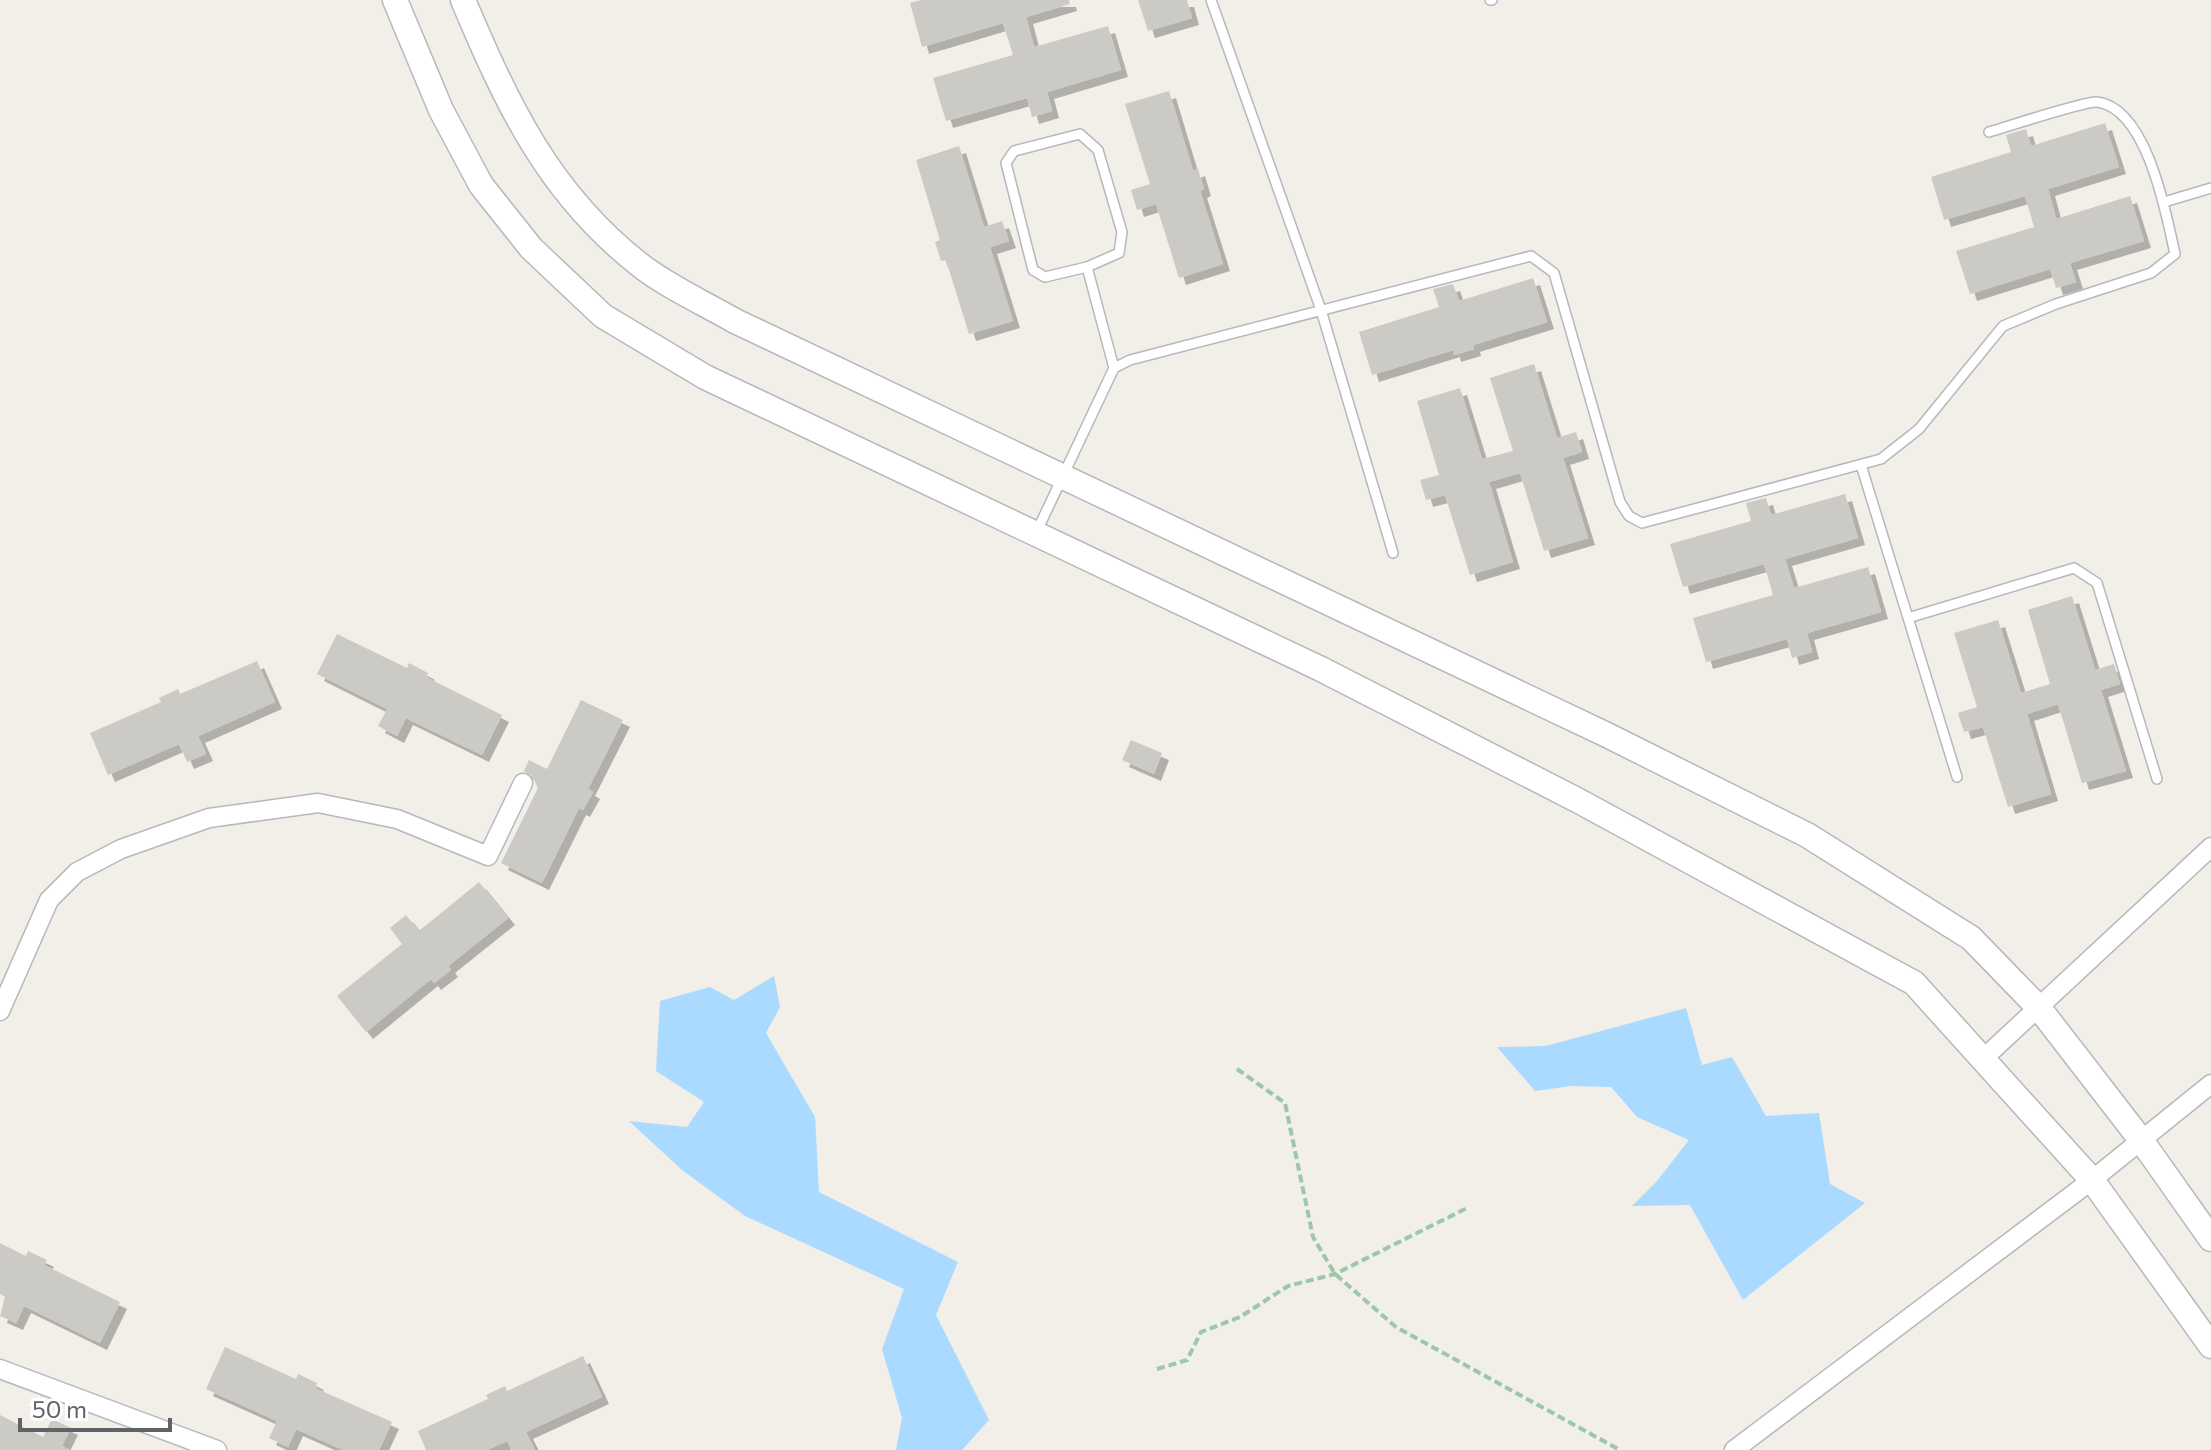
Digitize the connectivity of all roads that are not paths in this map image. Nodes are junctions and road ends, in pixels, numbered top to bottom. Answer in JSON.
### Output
{"nodes":[{"id":1,"x":395,"y":0,"type":"edge"},
{"id":2,"x":463,"y":0,"type":"edge"},
{"id":3,"x":1211,"y":0,"type":"edge"},
{"id":4,"x":1989,"y":132,"type":"dead end"},
{"id":5,"x":2211,"y":188,"type":"edge"},
{"id":6,"x":2164,"y":202,"type":"junction"},
{"id":7,"x":1087,"y":267,"type":"junction"},
{"id":8,"x":1321,"y":310,"type":"junction"},
{"id":9,"x":1114,"y":368,"type":"junction"},
{"id":10,"x":1861,"y":465,"type":"junction"},
{"id":11,"x":1062,"y":476,"type":"junction"},
{"id":12,"x":1036,"y":533,"type":"junction"},
{"id":13,"x":1393,"y":553,"type":"dead end"},
{"id":14,"x":1908,"y":618,"type":"junction"},
{"id":15,"x":1957,"y":777,"type":"dead end"},
{"id":16,"x":2157,"y":779,"type":"dead end"},
{"id":17,"x":523,"y":783,"type":"dead end"},
{"id":18,"x":2211,"y":847,"type":"edge"},
{"id":19,"x":2039,"y":1008,"type":"junction"},
{"id":20,"x":0,"y":1011,"type":"edge"},
{"id":21,"x":1984,"y":1058,"type":"junction"},
{"id":22,"x":2211,"y":1084,"type":"edge"},
{"id":23,"x":2141,"y":1140,"type":"junction"},
{"id":24,"x":2092,"y":1180,"type":"junction"},
{"id":25,"x":2211,"y":1239,"type":"edge"},
{"id":26,"x":2211,"y":1346,"type":"edge"},
{"id":27,"x":0,"y":1369,"type":"edge"},
{"id":28,"x":217,"y":1450,"type":"edge"},
{"id":29,"x":1733,"y":1450,"type":"edge"}],
"edges":[{"from":1,"to":12,"type":"street"},
{"from":2,"to":11,"type":"street"},
{"from":3,"to":8,"type":"lane"},
{"from":4,"to":6,"type":"lane"},
{"from":5,"to":6,"type":"lane"},
{"from":6,"to":10,"type":"lane"},
{"from":7,"to":7,"type":"lane"},
{"from":7,"to":9,"type":"lane"},
{"from":8,"to":9,"type":"lane"},
{"from":8,"to":10,"type":"lane"},
{"from":8,"to":13,"type":"lane"},
{"from":9,"to":11,"type":"lane"},
{"from":10,"to":14,"type":"lane"},
{"from":11,"to":12,"type":"lane"},
{"from":11,"to":19,"type":"street"},
{"from":12,"to":21,"type":"street"},
{"from":14,"to":15,"type":"lane"},
{"from":14,"to":16,"type":"lane"},
{"from":17,"to":20,"type":"street"},
{"from":18,"to":19,"type":"street"},
{"from":19,"to":21,"type":"street"},
{"from":19,"to":23,"type":"street"},
{"from":21,"to":24,"type":"street"},
{"from":22,"to":23,"type":"street"},
{"from":23,"to":24,"type":"street"},
{"from":23,"to":25,"type":"street"},
{"from":24,"to":26,"type":"street"},
{"from":24,"to":29,"type":"street"},
{"from":27,"to":28,"type":"street"}]}
